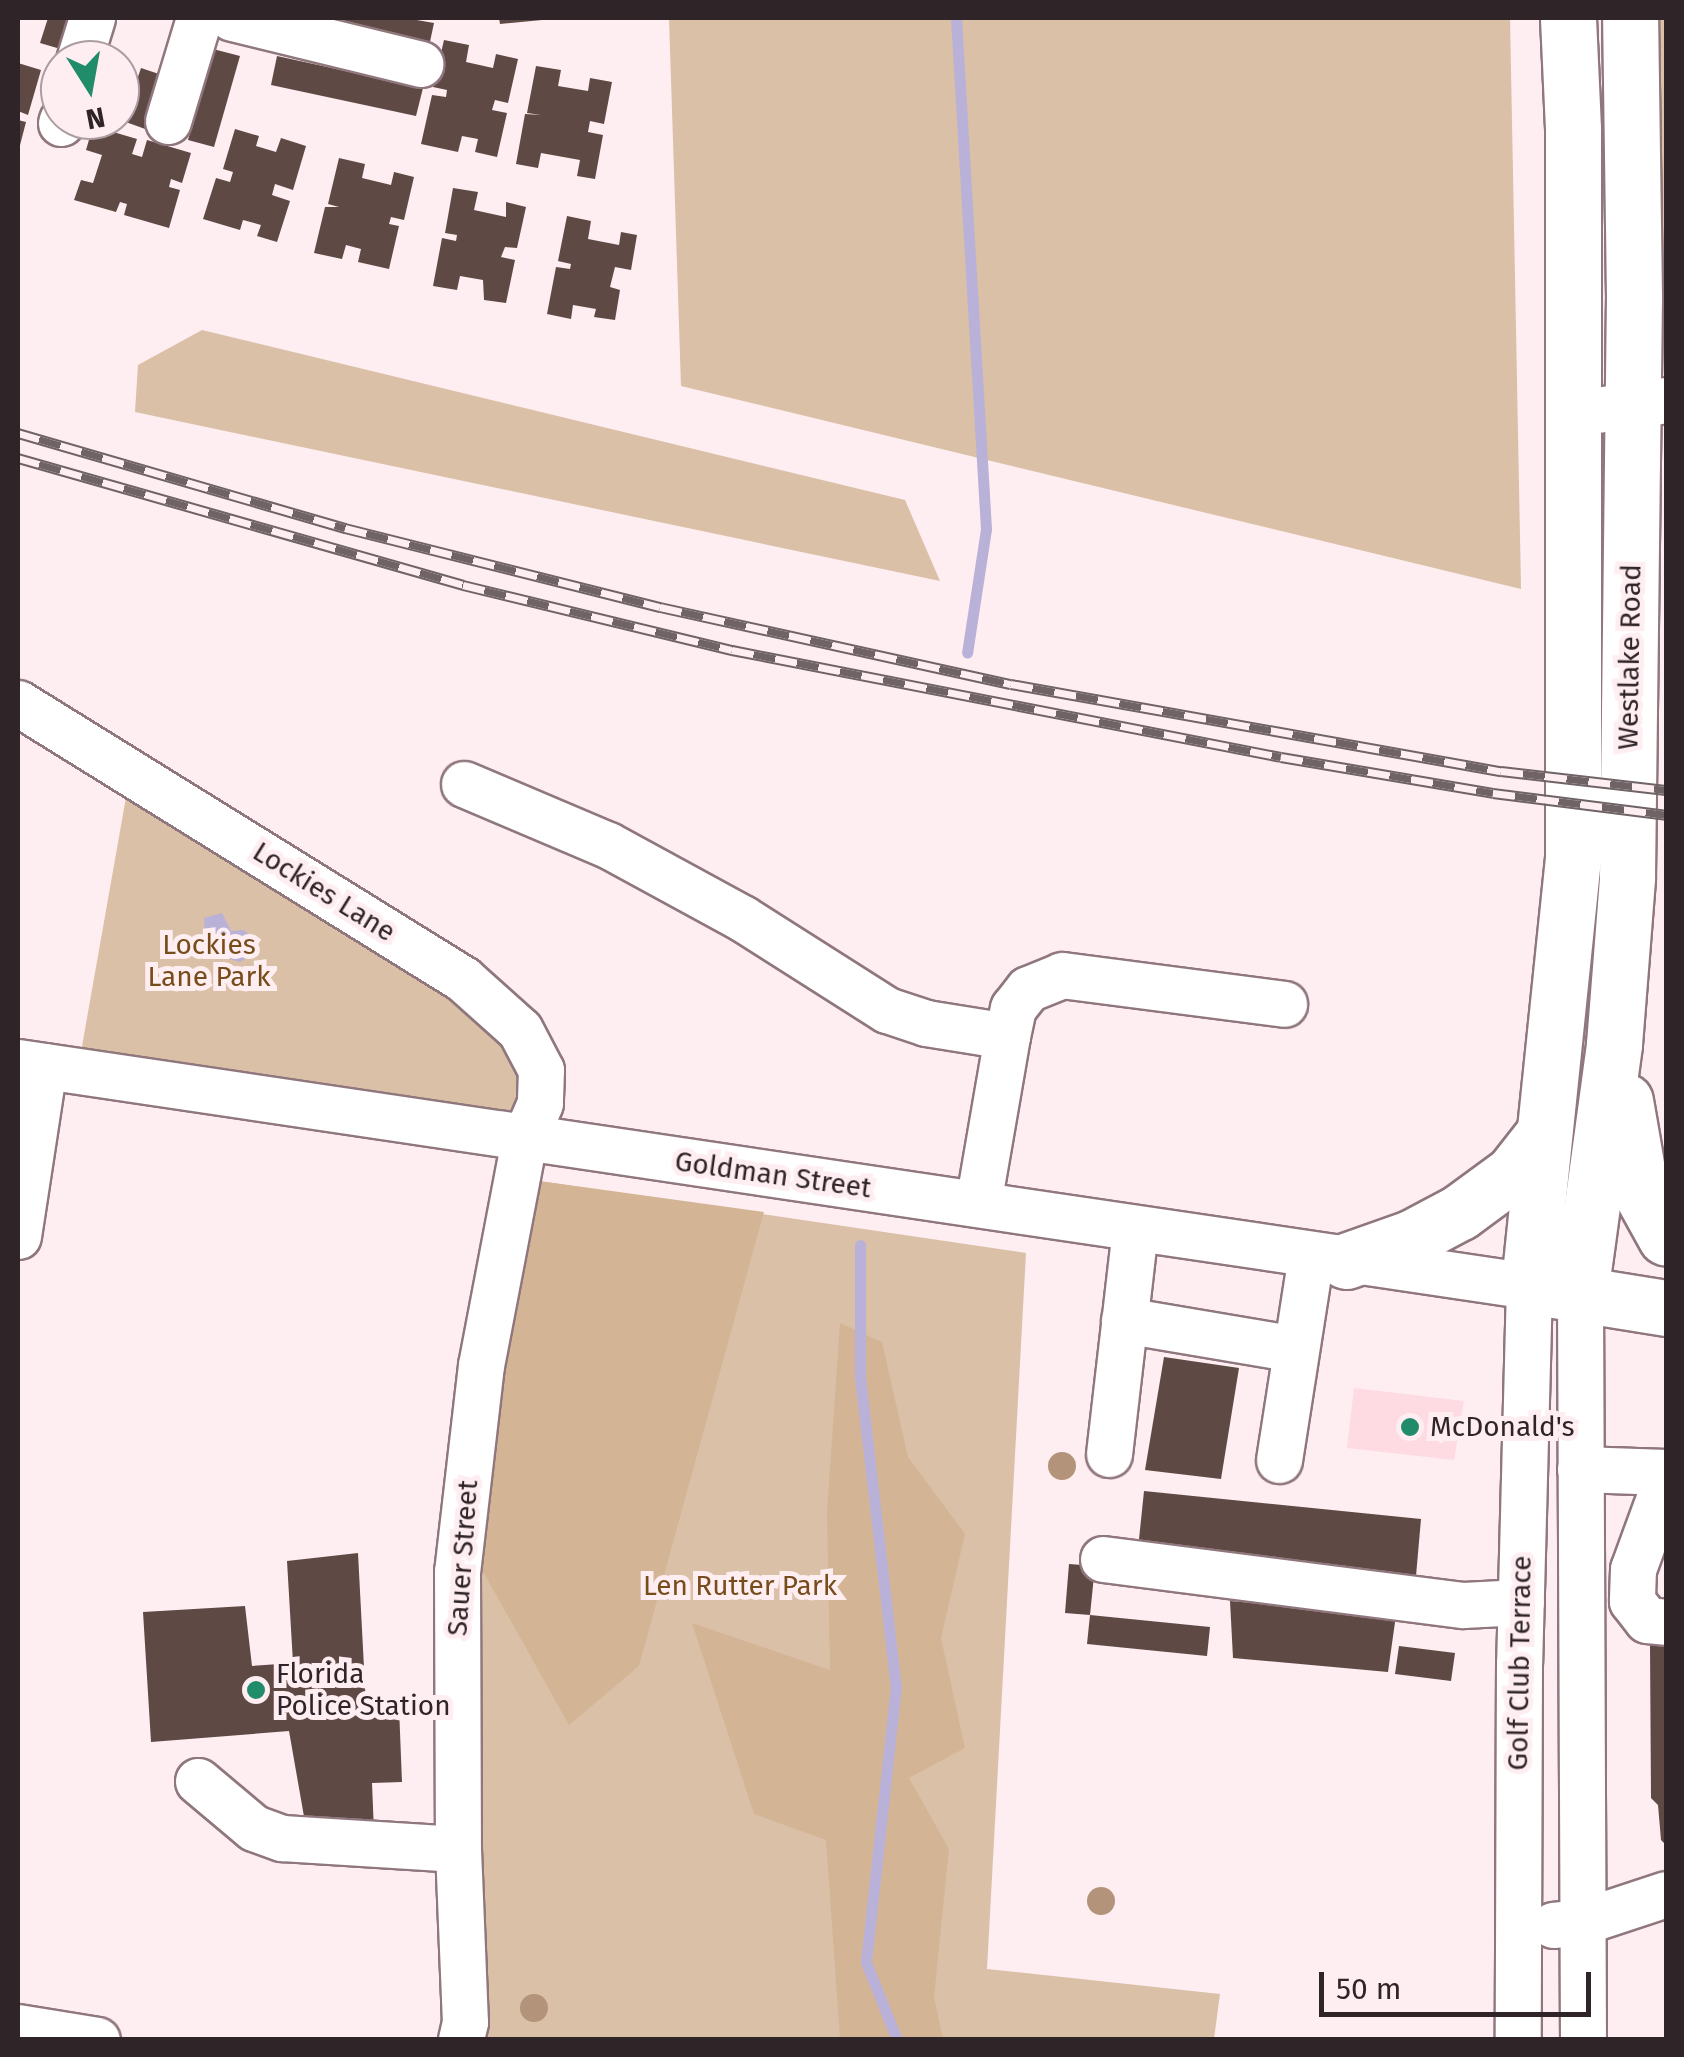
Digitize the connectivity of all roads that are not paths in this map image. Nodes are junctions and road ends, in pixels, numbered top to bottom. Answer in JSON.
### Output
{"nodes":[{"id":1,"x":199,"y":18,"type":"edge"},
{"id":2,"x":232,"y":18,"type":"edge"},
{"id":3,"x":1568,"y":18,"type":"edge"},
{"id":4,"x":1630,"y":18,"type":"edge"},
{"id":5,"x":420,"y":64,"type":"dead end"},
{"id":6,"x":168,"y":121,"type":"dead end"},
{"id":7,"x":1649,"y":402,"type":"edge"},
{"id":8,"x":1575,"y":413,"type":"junction"},
{"id":9,"x":18,"y":704,"type":"edge"},
{"id":10,"x":464,"y":784,"type":"dead end"},
{"id":11,"x":1284,"y":1004,"type":"dead end"},
{"id":12,"x":1006,"y":1036,"type":"junction"},
{"id":13,"x":1614,"y":1044,"type":"junction"},
{"id":14,"x":31,"y":1064,"type":"edge"},
{"id":15,"x":1542,"y":1136,"type":"junction"},
{"id":16,"x":524,"y":1140,"type":"junction"},
{"id":17,"x":978,"y":1204,"type":"junction"},
{"id":18,"x":1134,"y":1228,"type":"junction"},
{"id":19,"x":18,"y":1236,"type":"edge"},
{"id":20,"x":1666,"y":1238,"type":"edge"},
{"id":21,"x":1328,"y":1258,"type":"junction"},
{"id":22,"x":1554,"y":1290,"type":"junction"},
{"id":23,"x":1666,"y":1308,"type":"edge"},
{"id":24,"x":1124,"y":1320,"type":"junction"},
{"id":25,"x":1296,"y":1349,"type":"junction"},
{"id":26,"x":1109,"y":1454,"type":"dead end"},
{"id":27,"x":1279,"y":1460,"type":"dead end"},
{"id":28,"x":1580,"y":1469,"type":"junction"},
{"id":29,"x":1666,"y":1476,"type":"edge"},
{"id":30,"x":1103,"y":1559,"type":"dead end"},
{"id":31,"x":1521,"y":1602,"type":"junction"},
{"id":32,"x":1666,"y":1622,"type":"edge"},
{"id":33,"x":198,"y":1781,"type":"dead end"},
{"id":34,"x":458,"y":1849,"type":"junction"},
{"id":35,"x":1666,"y":1894,"type":"edge"},
{"id":36,"x":1582,"y":1922,"type":"junction"},
{"id":37,"x":1518,"y":1930,"type":"junction"},
{"id":38,"x":18,"y":2027,"type":"edge"},
{"id":39,"x":97,"y":2040,"type":"edge"},
{"id":40,"x":461,"y":2040,"type":"edge"},
{"id":41,"x":1518,"y":2040,"type":"edge"},
{"id":42,"x":1583,"y":2040,"type":"edge"}],
"edges":[{"from":1,"to":6,"type":"street"},
{"from":2,"to":5,"type":"street"},
{"from":3,"to":8,"type":"main road","name":"Westlake Road"},
{"from":4,"to":7,"type":"main road","name":"Westlake Road"},
{"from":7,"to":8,"type":"street"},
{"from":7,"to":13,"type":"main road","name":"Westlake Road"},
{"from":8,"to":15,"type":"main road","name":"Westlake Road"},
{"from":9,"to":16,"type":"street","name":"Lockies Lane"},
{"from":10,"to":12,"type":"street"},
{"from":11,"to":12,"type":"street"},
{"from":12,"to":17,"type":"street"},
{"from":13,"to":20,"type":"main road"},
{"from":13,"to":22,"type":"main road","name":"Westlake Road"},
{"from":14,"to":16,"type":"street","name":"Goldman Street"},
{"from":14,"to":19,"type":"street"},
{"from":15,"to":21,"type":"main road"},
{"from":15,"to":22,"type":"main road","name":"Westlake Road"},
{"from":16,"to":17,"type":"street","name":"Goldman Street"},
{"from":16,"to":34,"type":"street","name":"Sauer Street"},
{"from":17,"to":18,"type":"street","name":"Goldman Street"},
{"from":18,"to":21,"type":"street","name":"Goldman Street"},
{"from":18,"to":24,"type":"street"},
{"from":21,"to":22,"type":"street","name":"Goldman Street"},
{"from":21,"to":25,"type":"street"},
{"from":22,"to":23,"type":"main road"},
{"from":22,"to":28,"type":"street"},
{"from":22,"to":31,"type":"street","name":"Golf Club Terrace"},
{"from":24,"to":25,"type":"street"},
{"from":24,"to":26,"type":"street"},
{"from":25,"to":27,"type":"street"},
{"from":28,"to":29,"type":"street"},
{"from":28,"to":36,"type":"street"},
{"from":29,"to":32,"type":"street"},
{"from":30,"to":31,"type":"street"},
{"from":31,"to":37,"type":"street","name":"Golf Club Terrace"},
{"from":33,"to":34,"type":"street"},
{"from":34,"to":40,"type":"street","name":"Sauer Street"},
{"from":35,"to":36,"type":"street"},
{"from":36,"to":37,"type":"street"},
{"from":36,"to":42,"type":"street"},
{"from":37,"to":41,"type":"street","name":"Golf Club Terrace"},
{"from":38,"to":39,"type":"street"}]}
